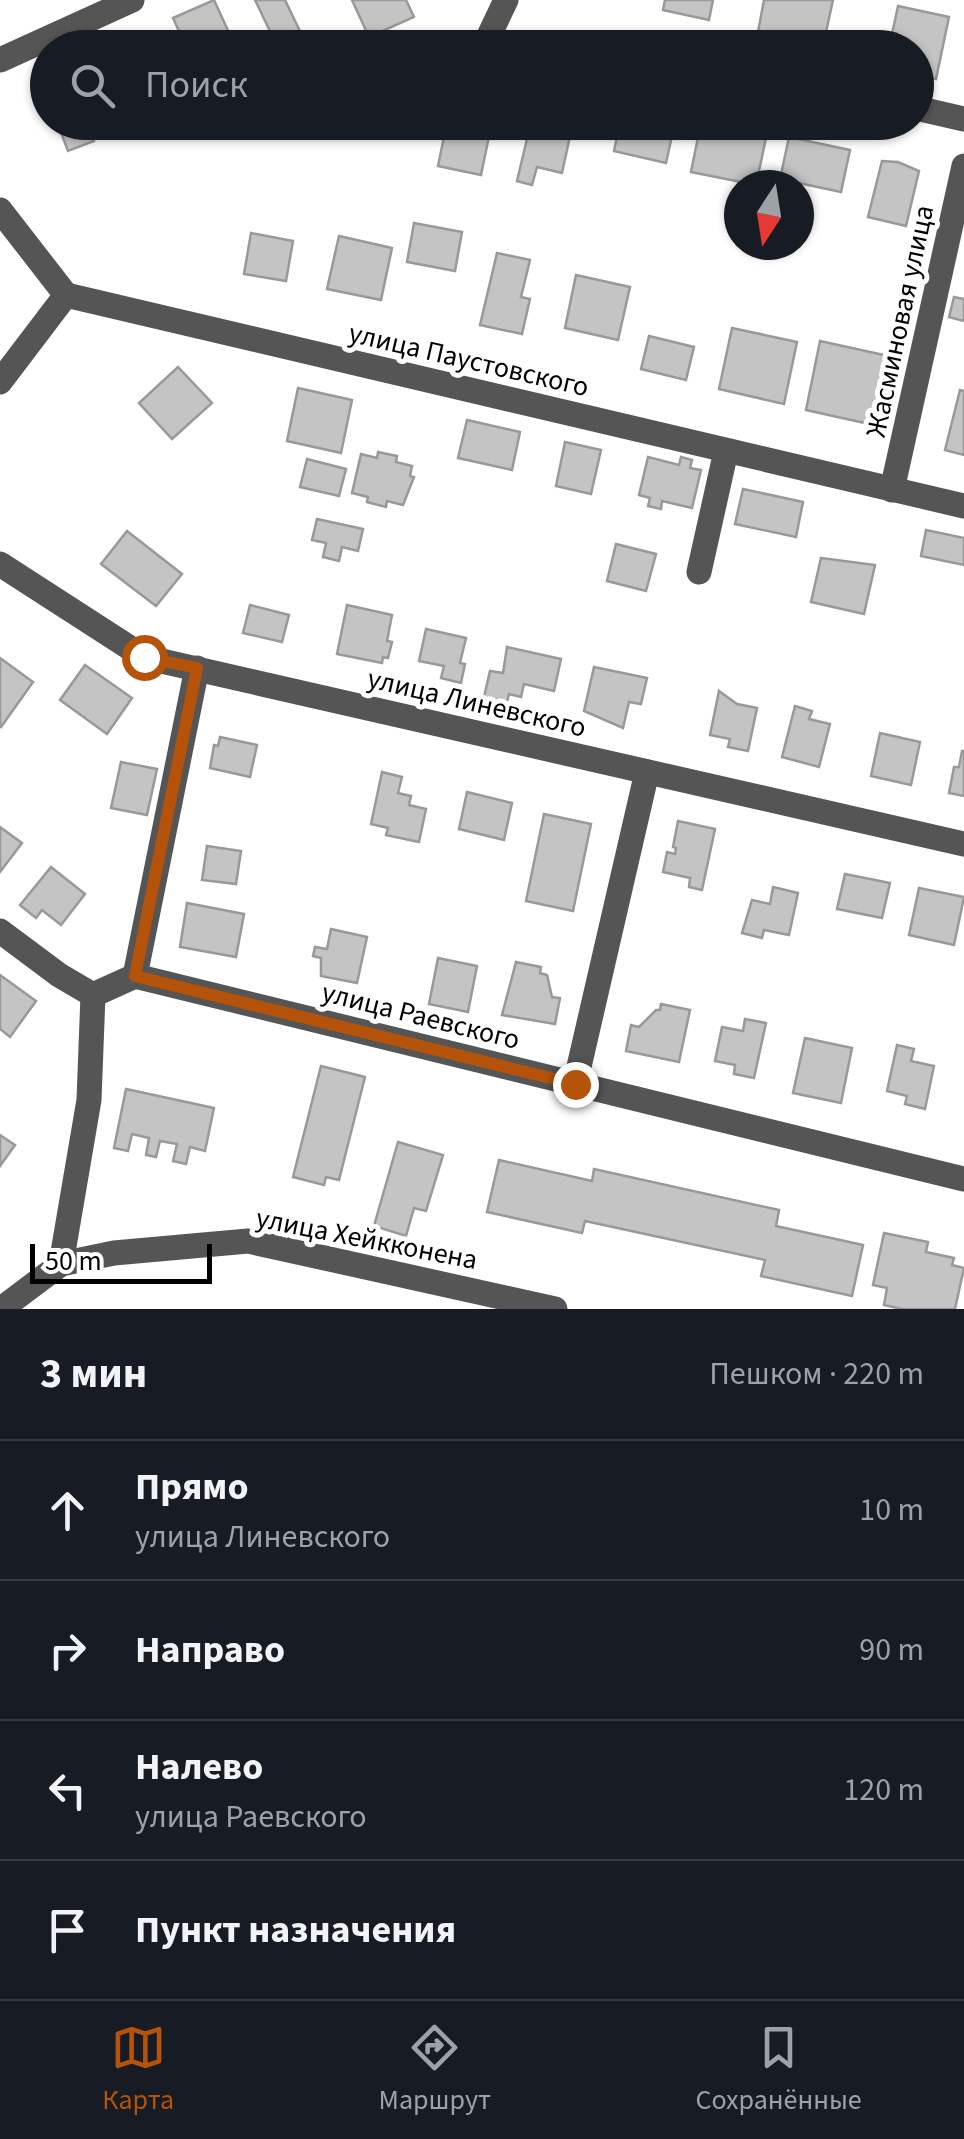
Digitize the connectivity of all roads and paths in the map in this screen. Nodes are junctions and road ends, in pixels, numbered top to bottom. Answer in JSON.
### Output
{"nodes":[{"id":1,"x":132,"y":0,"type":"edge"},
{"id":2,"x":506,"y":0,"type":"edge"},
{"id":3,"x":66,"y":30,"type":"edge"},
{"id":4,"x":489,"y":30,"type":"edge"},
{"id":5,"x":30,"y":46,"type":"edge"},
{"id":6,"x":0,"y":60,"type":"edge"},
{"id":7,"x":934,"y":112,"type":"edge"},
{"id":8,"x":964,"y":119,"type":"edge"},
{"id":9,"x":964,"y":166,"type":"edge"},
{"id":10,"x":0,"y":210,"type":"edge"},
{"id":11,"x":66,"y":295,"type":"junction"},
{"id":12,"x":0,"y":382,"type":"edge"},
{"id":13,"x":726,"y":450,"type":"junction"},
{"id":14,"x":892,"y":490,"type":"junction"},
{"id":15,"x":964,"y":506,"type":"edge"},
{"id":16,"x":0,"y":564,"type":"edge"},
{"id":17,"x":699,"y":572,"type":"dead end"},
{"id":18,"x":197,"y":668,"type":"junction"},
{"id":19,"x":648,"y":772,"type":"junction"},
{"id":20,"x":964,"y":844,"type":"edge"},
{"id":21,"x":0,"y":931,"type":"edge"},
{"id":22,"x":135,"y":976,"type":"junction"},
{"id":23,"x":93,"y":995,"type":"junction"},
{"id":24,"x":575,"y":1084,"type":"junction"},
{"id":25,"x":964,"y":1179,"type":"edge"},
{"id":26,"x":61,"y":1264,"type":"junction"},
{"id":27,"x":3,"y":1301,"type":"edge"},
{"id":28,"x":555,"y":1309,"type":"edge"}],
"edges":[{"from":1,"to":3,"type":"street"},
{"from":2,"to":4,"type":"street"},
{"from":5,"to":6,"type":"street"},
{"from":7,"to":8,"type":"street"},
{"from":9,"to":14,"type":"street","name":"Жасминовая улица"},
{"from":10,"to":11,"type":"street"},
{"from":11,"to":12,"type":"street"},
{"from":11,"to":13,"type":"street","name":"улица Паустовского"},
{"from":13,"to":14,"type":"street","name":"улица Паустовского"},
{"from":13,"to":17,"type":"street"},
{"from":14,"to":15,"type":"street","name":"улица Паустовского"},
{"from":16,"to":18,"type":"street","name":"улица Линевского"},
{"from":18,"to":19,"type":"street","name":"улица Линевского"},
{"from":18,"to":22,"type":"street"},
{"from":19,"to":20,"type":"street","name":"улица Линевского"},
{"from":19,"to":24,"type":"street"},
{"from":21,"to":23,"type":"street"},
{"from":22,"to":23,"type":"street"},
{"from":22,"to":24,"type":"street","name":"улица Раевского"},
{"from":23,"to":26,"type":"street"},
{"from":24,"to":25,"type":"street","name":"улица Раевского"},
{"from":26,"to":27,"type":"street","name":"улица Хейкконена"},
{"from":26,"to":28,"type":"street","name":"улица Хейкконена"}]}
